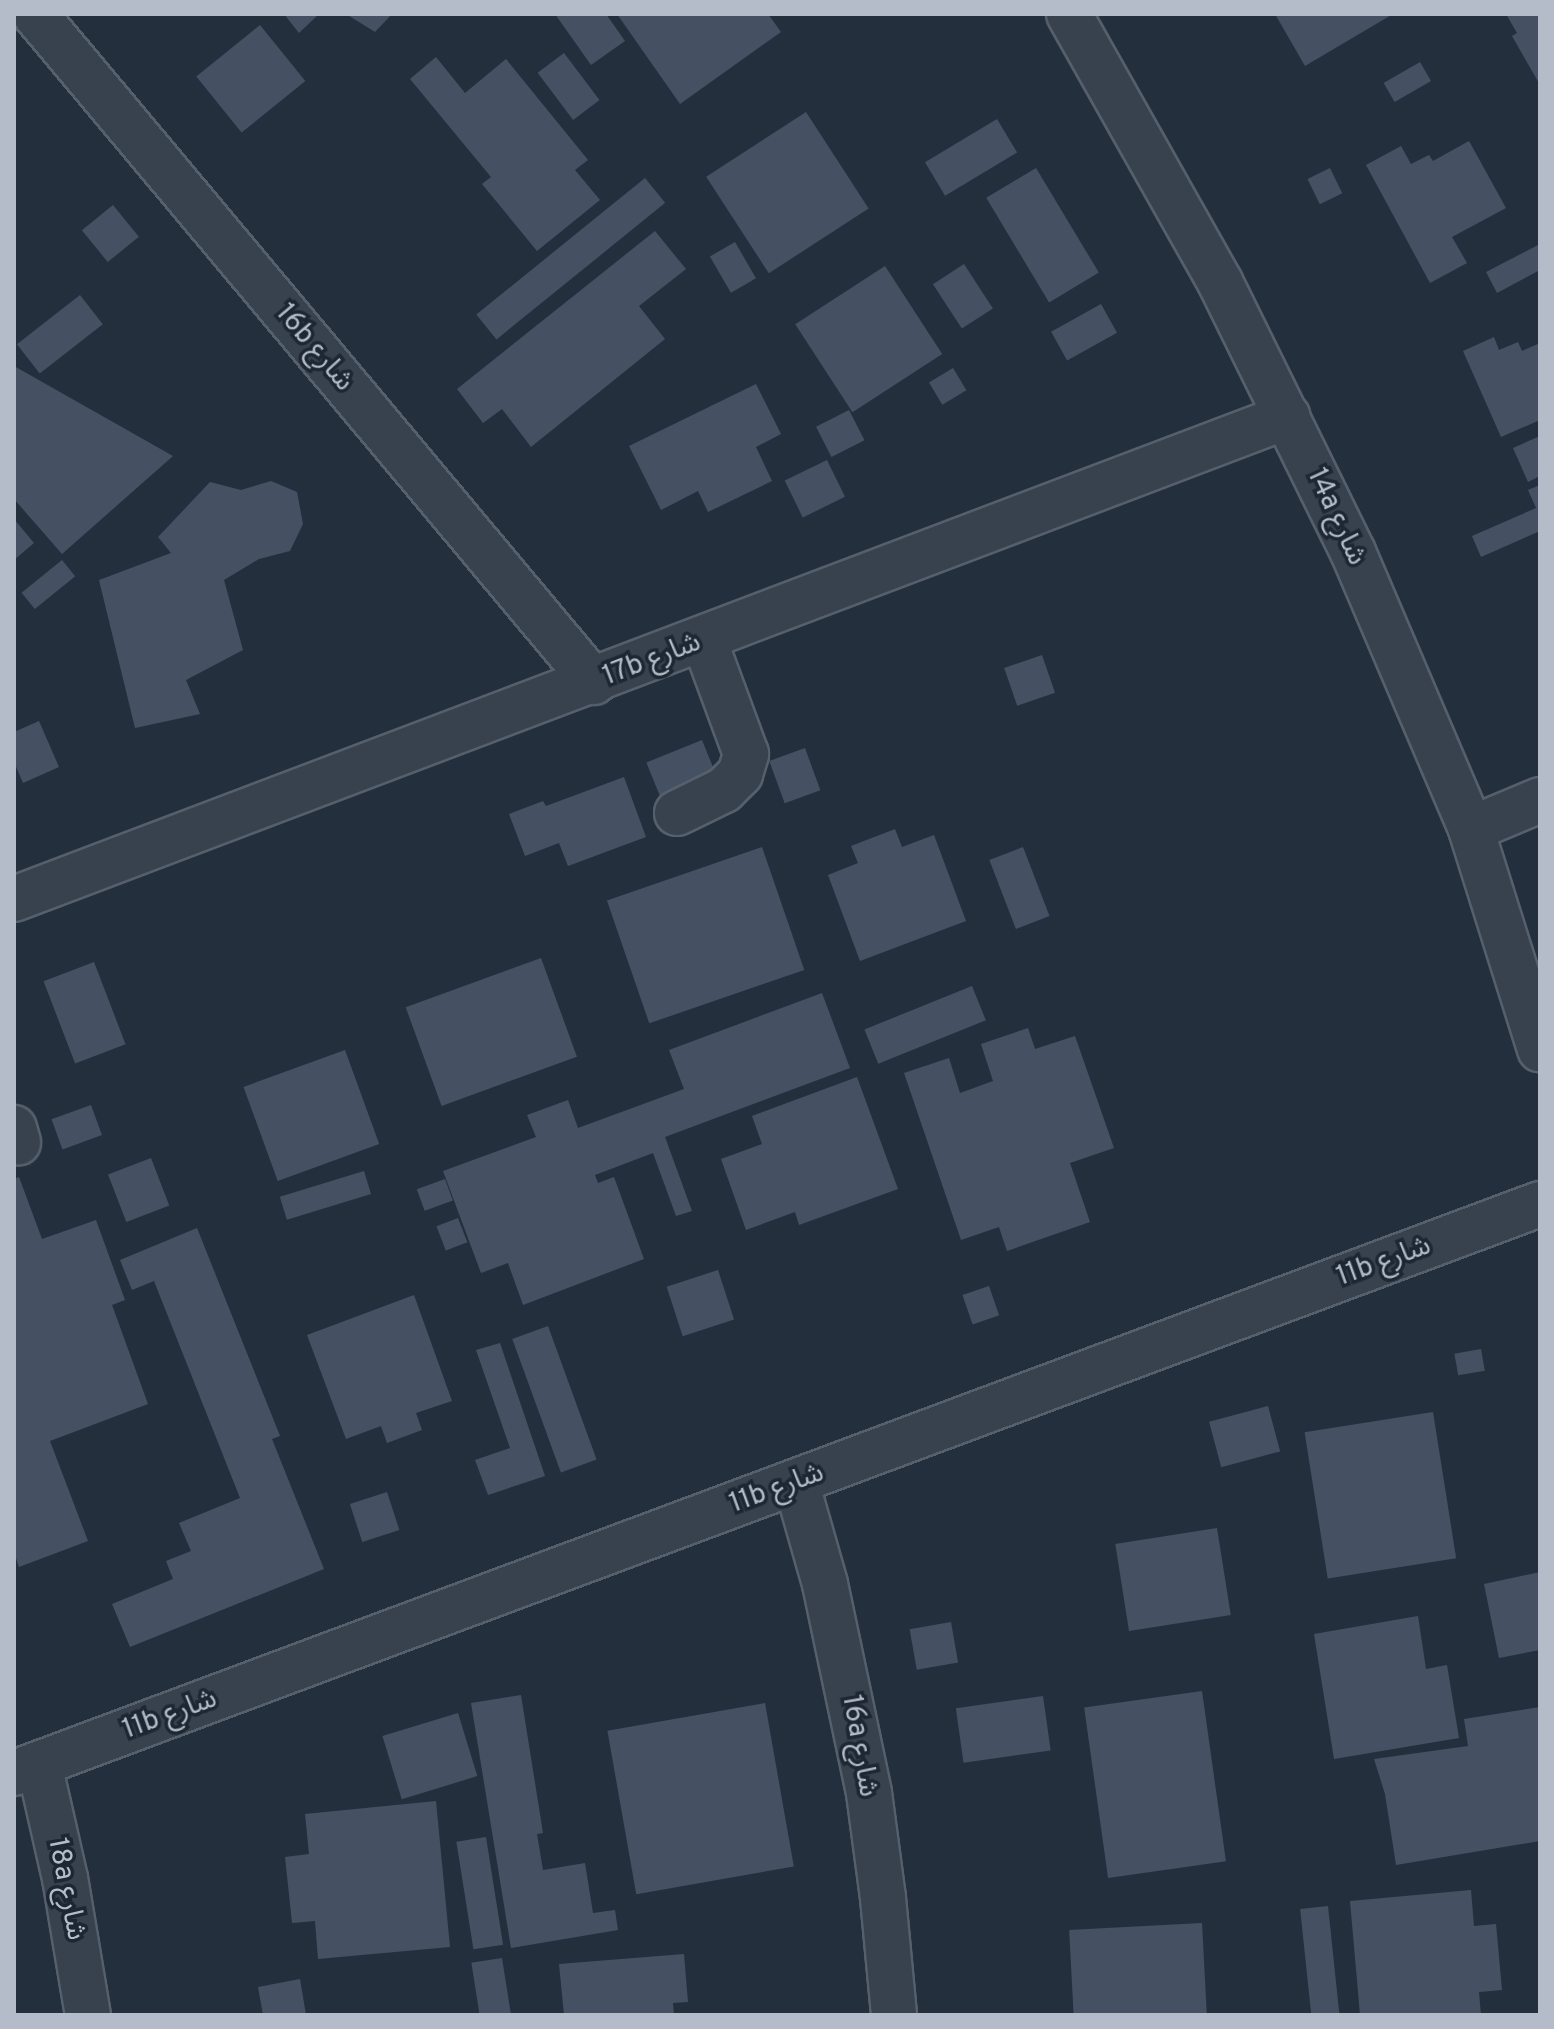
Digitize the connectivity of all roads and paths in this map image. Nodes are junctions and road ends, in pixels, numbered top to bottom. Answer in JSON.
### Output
{"nodes":[{"id":1,"x":35,"y":14,"type":"edge"},
{"id":2,"x":1069,"y":14,"type":"edge"},
{"id":3,"x":1288,"y":416,"type":"junction"},
{"id":4,"x":704,"y":640,"type":"junction"},
{"id":5,"x":594,"y":682,"type":"junction"},
{"id":6,"x":1540,"y":800,"type":"edge"},
{"id":7,"x":677,"y":813,"type":"dead end"},
{"id":8,"x":1471,"y":829,"type":"junction"},
{"id":9,"x":14,"y":899,"type":"edge"},
{"id":10,"x":1540,"y":1049,"type":"edge"},
{"id":11,"x":1540,"y":1204,"type":"edge"},
{"id":12,"x":796,"y":1482,"type":"junction"},
{"id":13,"x":26,"y":1769,"type":"edge"},
{"id":14,"x":88,"y":2015,"type":"edge"},
{"id":15,"x":894,"y":2015,"type":"edge"}],
"edges":[{"from":1,"to":5,"type":"street","name":"16b شارع"},
{"from":2,"to":3,"type":"street","name":"14a شارع"},
{"from":3,"to":4,"type":"street","name":"17b شارع"},
{"from":3,"to":8,"type":"street","name":"14a شارع"},
{"from":4,"to":5,"type":"street","name":"17b شارع"},
{"from":4,"to":7,"type":"street"},
{"from":5,"to":9,"type":"street","name":"17b شارع"},
{"from":6,"to":8,"type":"street"},
{"from":8,"to":10,"type":"street","name":"14a شارع"},
{"from":11,"to":12,"type":"street","name":"11b شارع"},
{"from":12,"to":13,"type":"street","name":"11b شارع"},
{"from":12,"to":15,"type":"street","name":"16a شارع"},
{"from":13,"to":14,"type":"street","name":"18a شارع"}]}
